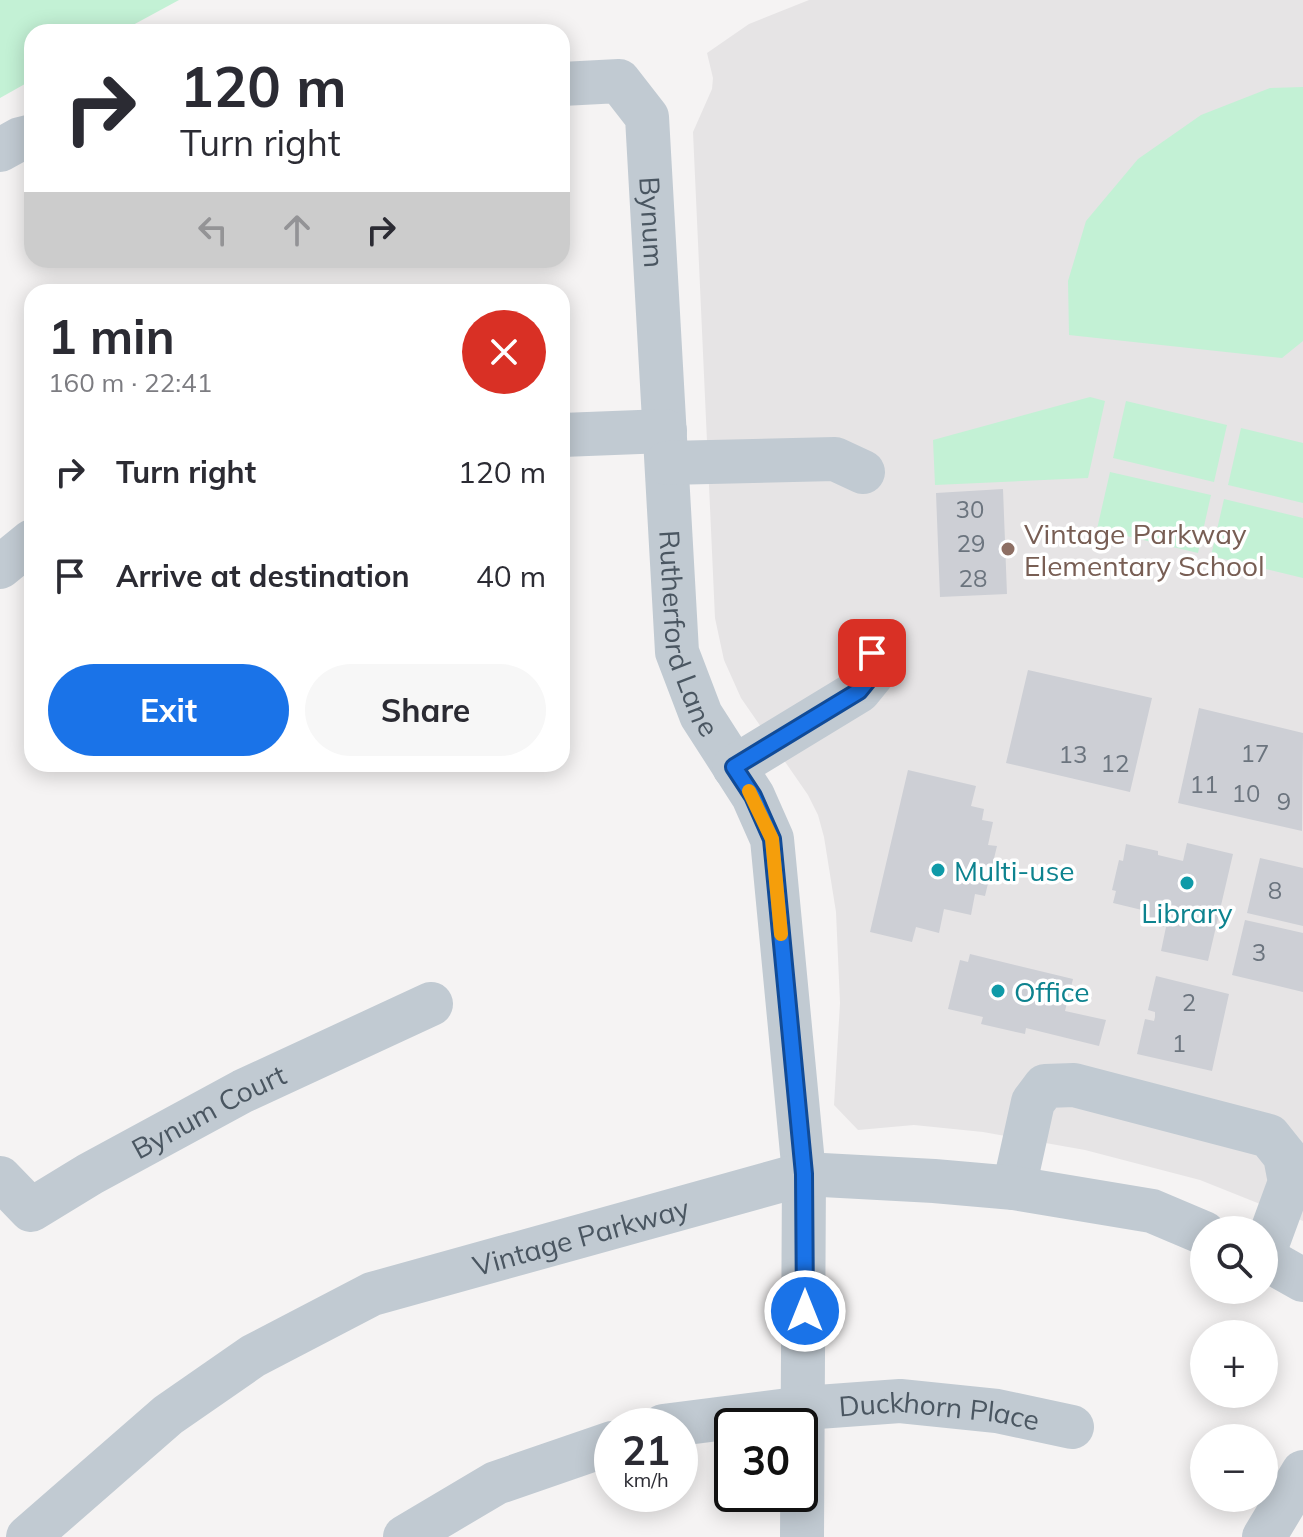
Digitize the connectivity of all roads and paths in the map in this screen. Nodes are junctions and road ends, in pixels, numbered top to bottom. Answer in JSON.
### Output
{"nodes":[{"id":1,"x":570,"y":84,"type":"edge"},
{"id":2,"x":24,"y":140,"type":"edge"},
{"id":3,"x":0,"y":150,"type":"edge"},
{"id":4,"x":570,"y":436,"type":"edge"},
{"id":5,"x":666,"y":447,"type":"junction"},
{"id":6,"x":863,"y":472,"type":"dead end"},
{"id":7,"x":24,"y":548,"type":"edge"},
{"id":8,"x":0,"y":567,"type":"edge"},
{"id":9,"x":872,"y":653,"type":"dead end"},
{"id":10,"x":734,"y":767,"type":"junction"},
{"id":11,"x":431,"y":1004,"type":"dead end"},
{"id":12,"x":804,"y":1174,"type":"junction"},
{"id":13,"x":0,"y":1178,"type":"edge"},
{"id":14,"x":1014,"y":1188,"type":"junction"},
{"id":15,"x":1278,"y":1216,"type":"edge"},
{"id":16,"x":1190,"y":1227,"type":"edge"},
{"id":17,"x":1278,"y":1264,"type":"edge"},
{"id":18,"x":1303,"y":1280,"type":"edge"},
{"id":19,"x":804,"y":1408,"type":"joint"},
{"id":20,"x":1072,"y":1427,"type":"dead end"},
{"id":21,"x":594,"y":1449,"type":"edge"},
{"id":22,"x":1303,"y":1472,"type":"edge"},
{"id":23,"x":802,"y":1512,"type":"edge"},
{"id":24,"x":28,"y":1537,"type":"edge"},
{"id":25,"x":405,"y":1537,"type":"edge"},
{"id":26,"x":802,"y":1537,"type":"edge"},
{"id":27,"x":1264,"y":1537,"type":"edge"}],
"edges":[{"from":1,"to":5,"type":"street","name":"Bynum"},
{"from":2,"to":3,"type":"street"},
{"from":4,"to":5,"type":"street"},
{"from":5,"to":6,"type":"street"},
{"from":5,"to":10,"type":"street","name":"Rutherford Lane"},
{"from":7,"to":8,"type":"street"},
{"from":9,"to":10,"type":"street"},
{"from":10,"to":12,"type":"street","name":"Rutherford Lane"},
{"from":11,"to":13,"type":"street","name":"Bynum Court"},
{"from":12,"to":14,"type":"street","name":"Vintage Parkway"},
{"from":12,"to":19,"type":"street","name":"Rutherford Lane"},
{"from":12,"to":24,"type":"street","name":"Vintage Parkway"},
{"from":14,"to":15,"type":"street"},
{"from":14,"to":16,"type":"street","name":"Vintage Parkway"},
{"from":17,"to":18,"type":"street"},
{"from":19,"to":20,"type":"street","name":"Duckhorn Place"},
{"from":21,"to":25,"type":"street"},
{"from":22,"to":27,"type":"street"},
{"from":23,"to":26,"type":"street","name":"Rutherford Lane"}]}
